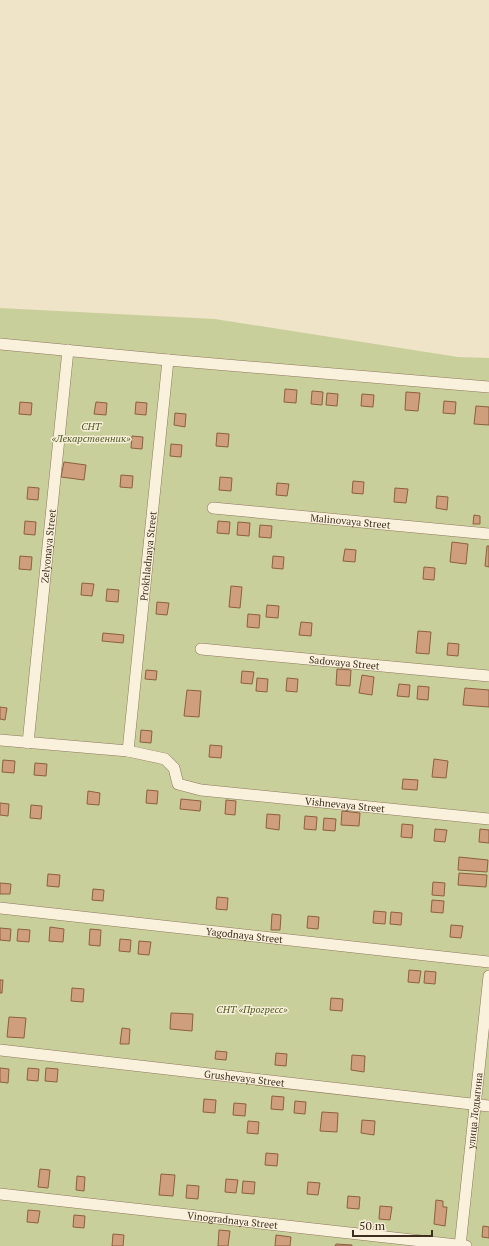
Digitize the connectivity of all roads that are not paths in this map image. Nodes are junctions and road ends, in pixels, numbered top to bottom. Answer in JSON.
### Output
{"nodes":[{"id":1,"x":0,"y":344,"type":"edge"},
{"id":2,"x":68,"y":350,"type":"junction"},
{"id":3,"x":168,"y":360,"type":"junction"},
{"id":4,"x":489,"y":387,"type":"edge"},
{"id":5,"x":213,"y":508,"type":"dead end"},
{"id":6,"x":489,"y":534,"type":"edge"},
{"id":7,"x":201,"y":649,"type":"dead end"},
{"id":8,"x":489,"y":676,"type":"edge"},
{"id":9,"x":0,"y":740,"type":"edge"},
{"id":10,"x":28,"y":743,"type":"junction"},
{"id":11,"x":128,"y":751,"type":"junction"},
{"id":12,"x":489,"y":819,"type":"edge"},
{"id":13,"x":0,"y":908,"type":"edge"},
{"id":14,"x":489,"y":962,"type":"edge"},
{"id":15,"x":489,"y":976,"type":"edge"},
{"id":16,"x":0,"y":1050,"type":"edge"},
{"id":17,"x":474,"y":1104,"type":"junction"},
{"id":18,"x":489,"y":1106,"type":"edge"},
{"id":19,"x":0,"y":1194,"type":"edge"},
{"id":20,"x":462,"y":1246,"type":"edge"}],
"edges":[{"from":1,"to":2,"type":"street"},
{"from":2,"to":3,"type":"street"},
{"from":2,"to":10,"type":"street","name":"Zelyonaya Street"},
{"from":3,"to":4,"type":"street"},
{"from":3,"to":11,"type":"street","name":"Prokhladnaya Street"},
{"from":5,"to":6,"type":"street","name":"Malinovaya Street"},
{"from":7,"to":8,"type":"street","name":"Sadovaya Street"},
{"from":9,"to":10,"type":"street"},
{"from":10,"to":11,"type":"street"},
{"from":11,"to":12,"type":"street","name":"Vishnevaya Street"},
{"from":13,"to":14,"type":"street","name":"Yagodnaya Street"},
{"from":15,"to":17,"type":"street","name":"улица Лодыгина"},
{"from":16,"to":17,"type":"street","name":"Grushevaya Street"},
{"from":17,"to":18,"type":"street","name":"Grushevaya Street"},
{"from":17,"to":20,"type":"street","name":"улица Лодыгина"},
{"from":19,"to":20,"type":"street","name":"Vinogradnaya Street"}]}
